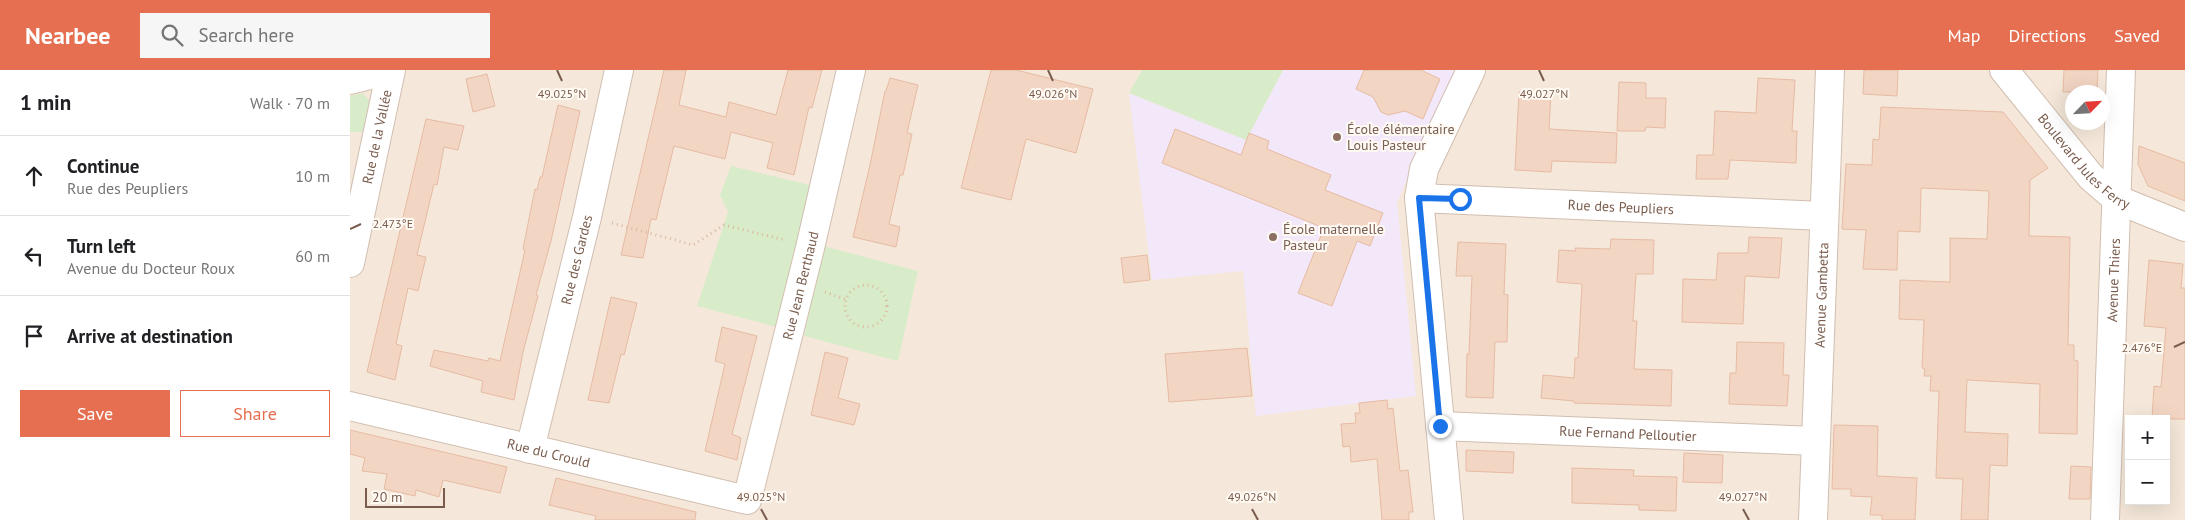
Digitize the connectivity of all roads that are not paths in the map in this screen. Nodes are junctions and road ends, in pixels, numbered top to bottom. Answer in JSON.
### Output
{"nodes":[{"id":1,"x":390,"y":70,"type":"edge"},
{"id":2,"x":619,"y":70,"type":"edge"},
{"id":3,"x":851,"y":70,"type":"edge"},
{"id":4,"x":1471,"y":70,"type":"edge"},
{"id":5,"x":1830,"y":70,"type":"edge"},
{"id":6,"x":2004,"y":70,"type":"edge"},
{"id":7,"x":2121,"y":70,"type":"edge"},
{"id":8,"x":350,"y":80,"type":"edge"},
{"id":9,"x":1419,"y":198,"type":"junction"},
{"id":10,"x":2118,"y":200,"type":"junction"},
{"id":11,"x":1824,"y":216,"type":"junction"},
{"id":12,"x":2185,"y":227,"type":"edge"},
{"id":13,"x":350,"y":263,"type":"edge"},
{"id":14,"x":350,"y":406,"type":"edge"},
{"id":15,"x":1440,"y":426,"type":"junction"},
{"id":16,"x":1815,"y":441,"type":"junction"},
{"id":17,"x":530,"y":449,"type":"junction"},
{"id":18,"x":747,"y":500,"type":"joint"},
{"id":19,"x":1449,"y":520,"type":"edge"},
{"id":20,"x":1813,"y":520,"type":"edge"},
{"id":21,"x":2105,"y":520,"type":"edge"}],
"edges":[{"from":1,"to":8,"type":"street"},
{"from":1,"to":13,"type":"street","name":"Rue de la Vallée"},
{"from":2,"to":17,"type":"street","name":"Rue des Gardes"},
{"from":3,"to":18,"type":"street","name":"Rue Jean Berthaud"},
{"from":4,"to":9,"type":"street"},
{"from":5,"to":11,"type":"street","name":"Avenue Gambetta"},
{"from":6,"to":10,"type":"street","name":"Boulevard Jules Ferry"},
{"from":7,"to":10,"type":"street","name":"Avenue Thiers"},
{"from":9,"to":11,"type":"street","name":"Rue des Peupliers"},
{"from":9,"to":15,"type":"street"},
{"from":10,"to":12,"type":"street","name":"Boulevard Jules Ferry"},
{"from":10,"to":21,"type":"street","name":"Avenue Thiers"},
{"from":11,"to":16,"type":"street","name":"Avenue Gambetta"},
{"from":14,"to":17,"type":"street","name":"Rue du Crould"},
{"from":15,"to":16,"type":"street","name":"Rue Fernand Pelloutier"},
{"from":15,"to":19,"type":"street"},
{"from":16,"to":20,"type":"street","name":"Avenue Gambetta"},
{"from":17,"to":18,"type":"street","name":"Rue du Crould"}]}
